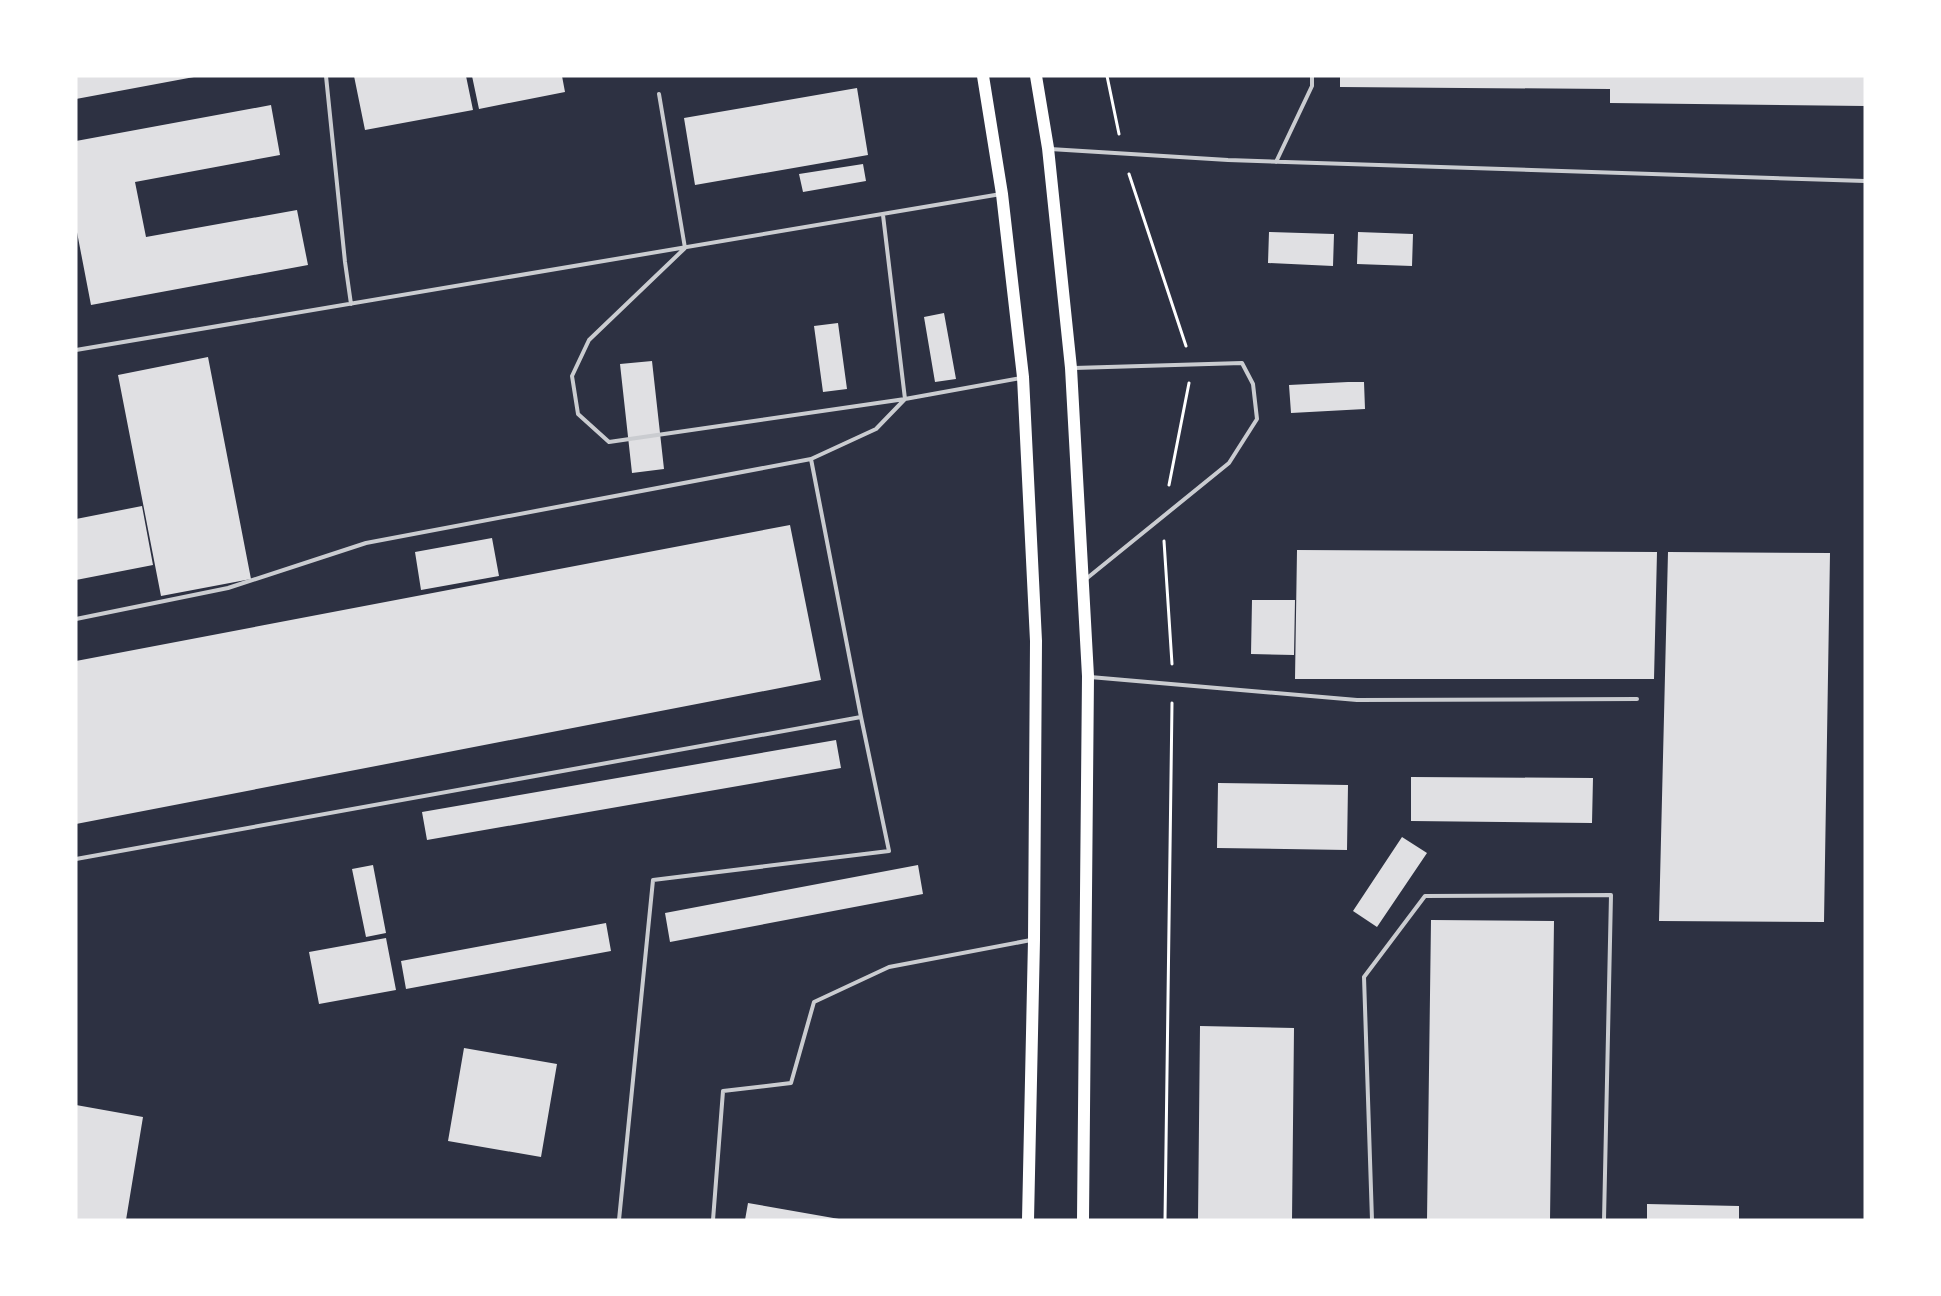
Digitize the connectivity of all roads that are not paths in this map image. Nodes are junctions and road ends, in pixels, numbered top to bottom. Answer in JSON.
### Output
{"nodes":[{"id":1,"x":326,"y":76,"type":"edge"},
{"id":2,"x":983,"y":76,"type":"edge"},
{"id":3,"x":1036,"y":76,"type":"edge"},
{"id":4,"x":1312,"y":76,"type":"edge"},
{"id":5,"x":659,"y":94,"type":"dead end"},
{"id":6,"x":1048,"y":148,"type":"junction"},
{"id":7,"x":1276,"y":162,"type":"junction"},
{"id":8,"x":1865,"y":181,"type":"edge"},
{"id":9,"x":1002,"y":194,"type":"junction"},
{"id":10,"x":883,"y":214,"type":"junction"},
{"id":11,"x":685,"y":248,"type":"junction"},
{"id":12,"x":352,"y":304,"type":"junction"},
{"id":13,"x":76,"y":350,"type":"edge"},
{"id":14,"x":1071,"y":368,"type":"junction"},
{"id":15,"x":1023,"y":377,"type":"junction"},
{"id":16,"x":905,"y":399,"type":"junction"},
{"id":17,"x":810,"y":459,"type":"junction"},
{"id":18,"x":1083,"y":582,"type":"junction"},
{"id":19,"x":76,"y":619,"type":"edge"},
{"id":20,"x":1088,"y":676,"type":"junction"},
{"id":21,"x":1637,"y":699,"type":"dead end"},
{"id":22,"x":861,"y":717,"type":"junction"},
{"id":23,"x":76,"y":859,"type":"edge"},
{"id":24,"x":1034,"y":940,"type":"junction"},
{"id":25,"x":619,"y":1220,"type":"edge"},
{"id":26,"x":713,"y":1220,"type":"edge"},
{"id":27,"x":1028,"y":1220,"type":"edge"},
{"id":28,"x":1083,"y":1220,"type":"edge"},
{"id":29,"x":1372,"y":1220,"type":"edge"},
{"id":30,"x":1604,"y":1220,"type":"edge"}],
"edges":[{"from":1,"to":12,"type":"lane"},
{"from":2,"to":9,"type":"main road"},
{"from":3,"to":6,"type":"main road"},
{"from":4,"to":7,"type":"lane"},
{"from":5,"to":11,"type":"lane"},
{"from":6,"to":7,"type":"lane"},
{"from":6,"to":14,"type":"main road"},
{"from":7,"to":8,"type":"lane"},
{"from":9,"to":10,"type":"lane"},
{"from":9,"to":15,"type":"main road"},
{"from":10,"to":11,"type":"lane"},
{"from":10,"to":16,"type":"lane"},
{"from":11,"to":12,"type":"lane"},
{"from":11,"to":16,"type":"lane"},
{"from":12,"to":13,"type":"lane"},
{"from":14,"to":18,"type":"main road"},
{"from":14,"to":18,"type":"lane"},
{"from":15,"to":16,"type":"lane"},
{"from":15,"to":24,"type":"main road"},
{"from":16,"to":17,"type":"lane"},
{"from":17,"to":19,"type":"lane"},
{"from":17,"to":22,"type":"lane"},
{"from":18,"to":20,"type":"main road"},
{"from":20,"to":21,"type":"lane"},
{"from":20,"to":28,"type":"main road"},
{"from":22,"to":23,"type":"lane"},
{"from":22,"to":25,"type":"lane"},
{"from":24,"to":26,"type":"lane"},
{"from":24,"to":27,"type":"main road"},
{"from":29,"to":30,"type":"lane"}]}
